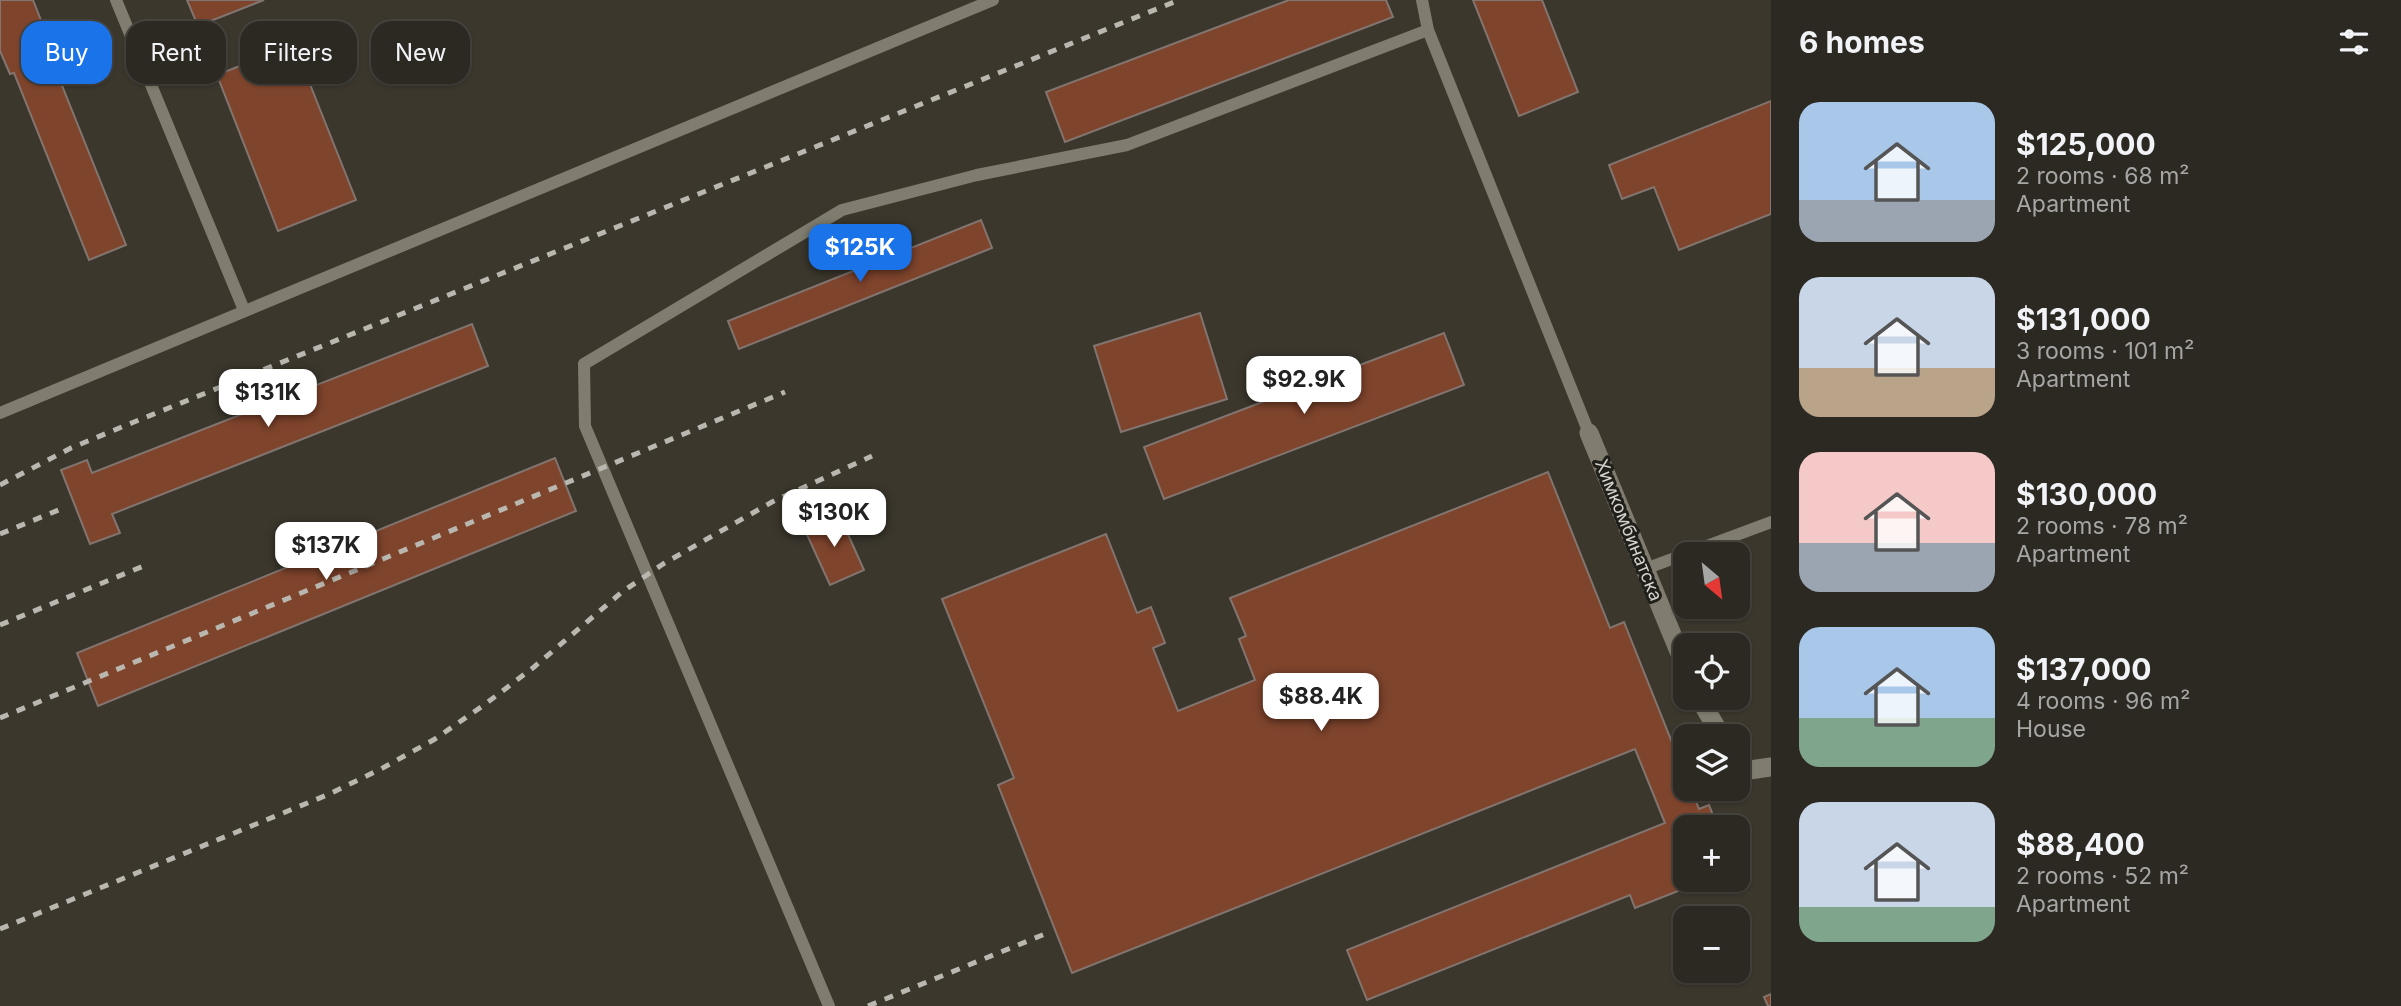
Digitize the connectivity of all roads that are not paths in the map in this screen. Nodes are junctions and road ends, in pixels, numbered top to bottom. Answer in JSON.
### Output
{"nodes":[{"id":1,"x":116,"y":0,"type":"edge"},
{"id":2,"x":993,"y":0,"type":"edge"},
{"id":3,"x":1422,"y":0,"type":"edge"},
{"id":4,"x":1428,"y":30,"type":"junction"},
{"id":5,"x":244,"y":310,"type":"junction"},
{"id":6,"x":0,"y":413,"type":"edge"},
{"id":7,"x":1589,"y":433,"type":"joint"},
{"id":8,"x":1771,"y":522,"type":"edge"},
{"id":9,"x":1645,"y":569,"type":"junction"},
{"id":10,"x":1673,"y":637,"type":"edge"},
{"id":11,"x":1771,"y":767,"type":"edge"},
{"id":12,"x":1750,"y":770,"type":"edge"},
{"id":13,"x":829,"y":1006,"type":"edge"}],
"edges":[{"from":1,"to":5,"type":"lane"},
{"from":2,"to":5,"type":"lane"},
{"from":3,"to":4,"type":"lane"},
{"from":4,"to":7,"type":"lane"},
{"from":4,"to":13,"type":"lane"},
{"from":5,"to":6,"type":"lane"},
{"from":7,"to":9,"type":"street","name":"Химкомбинатска"},
{"from":8,"to":9,"type":"lane"},
{"from":9,"to":10,"type":"street","name":"Химкомбинатска"},
{"from":11,"to":12,"type":"street"}]}
